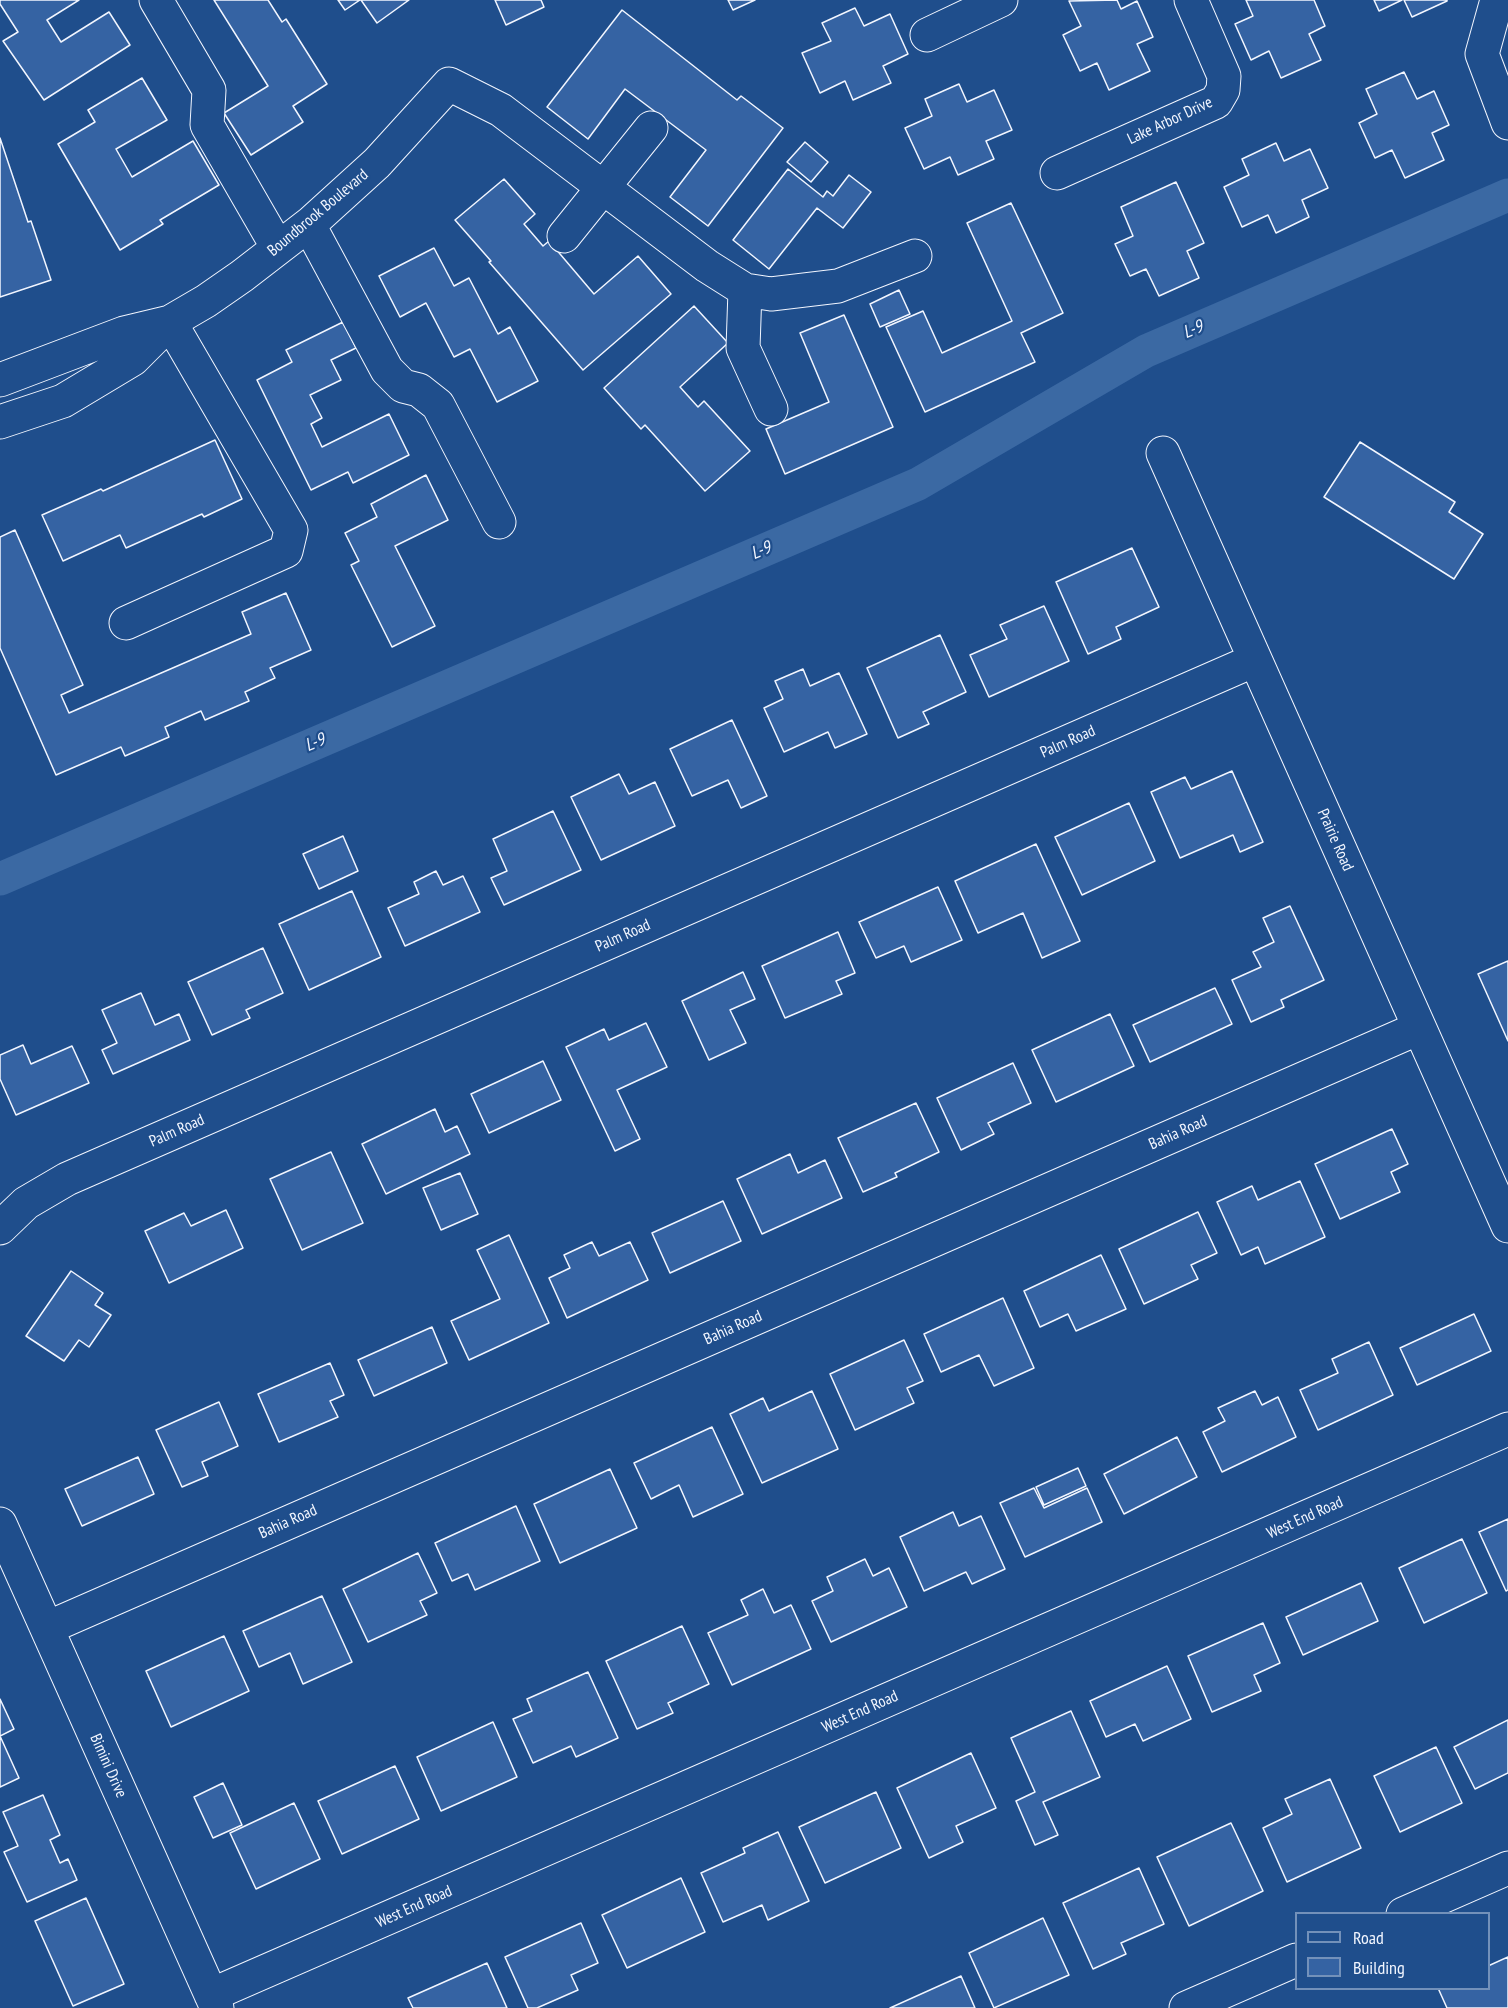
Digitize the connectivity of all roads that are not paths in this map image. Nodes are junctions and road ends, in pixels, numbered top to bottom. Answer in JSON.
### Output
{"nodes":[{"id":1,"x":156,"y":0,"type":"edge"},
{"id":2,"x":1001,"y":0,"type":"edge"},
{"id":3,"x":1191,"y":0,"type":"edge"},
{"id":4,"x":1497,"y":0,"type":"edge"},
{"id":5,"x":927,"y":35,"type":"dead end"},
{"id":6,"x":1508,"y":123,"type":"edge"},
{"id":7,"x":651,"y":129,"type":"dead end"},
{"id":8,"x":1057,"y":172,"type":"dead end"},
{"id":9,"x":604,"y":188,"type":"junction"},
{"id":10,"x":309,"y":225,"type":"junction"},
{"id":11,"x":564,"y":236,"type":"dead end"},
{"id":12,"x":278,"y":248,"type":"junction"},
{"id":13,"x":915,"y":256,"type":"dead end"},
{"id":14,"x":745,"y":290,"type":"junction"},
{"id":15,"x":170,"y":322,"type":"junction"},
{"id":16,"x":0,"y":380,"type":"edge"},
{"id":17,"x":771,"y":409,"type":"dead end"},
{"id":18,"x":0,"y":422,"type":"edge"},
{"id":19,"x":1163,"y":453,"type":"dead end"},
{"id":20,"x":499,"y":522,"type":"dead end"},
{"id":21,"x":126,"y":623,"type":"dead end"},
{"id":22,"x":1255,"y":660,"type":"junction"},
{"id":23,"x":1419,"y":1028,"type":"junction"},
{"id":24,"x":1508,"y":1226,"type":"edge"},
{"id":25,"x":0,"y":1228,"type":"edge"},
{"id":26,"x":1508,"y":1429,"type":"edge"},
{"id":27,"x":0,"y":1524,"type":"edge"},
{"id":28,"x":47,"y":1628,"type":"junction"},
{"id":29,"x":1508,"y":1868,"type":"edge"},
{"id":30,"x":1408,"y":1912,"type":"edge"},
{"id":31,"x":1295,"y":1960,"type":"edge"},
{"id":32,"x":214,"y":2002,"type":"edge"},
{"id":33,"x":1186,"y":2008,"type":"edge"}],
"edges":[{"from":1,"to":12,"type":"street"},
{"from":2,"to":5,"type":"street"},
{"from":3,"to":8,"type":"street","name":"Lake Arbor Drive"},
{"from":4,"to":6,"type":"street"},
{"from":7,"to":9,"type":"street"},
{"from":9,"to":10,"type":"street","name":"Boundbrook Boulevard"},
{"from":9,"to":11,"type":"street"},
{"from":9,"to":14,"type":"street"},
{"from":10,"to":12,"type":"street","name":"Boundbrook Boulevard"},
{"from":10,"to":20,"type":"street"},
{"from":12,"to":15,"type":"street","name":"Boundbrook Boulevard"},
{"from":13,"to":14,"type":"street"},
{"from":14,"to":17,"type":"street"},
{"from":15,"to":16,"type":"street","name":"Boundbrook Boulevard"},
{"from":15,"to":18,"type":"street","name":"Boundbrook Boulevard"},
{"from":15,"to":21,"type":"street"},
{"from":19,"to":22,"type":"street","name":"Prairie Road"},
{"from":22,"to":23,"type":"street","name":"Prairie Road"},
{"from":22,"to":25,"type":"street","name":"Palm Road"},
{"from":23,"to":24,"type":"street","name":"Prairie Road"},
{"from":23,"to":28,"type":"street","name":"Bahia Road"},
{"from":26,"to":32,"type":"street","name":"West End Road"},
{"from":27,"to":28,"type":"street","name":"Bimini Drive"},
{"from":28,"to":32,"type":"street","name":"Bimini Drive"},
{"from":29,"to":30,"type":"street"},
{"from":31,"to":33,"type":"street"}]}
